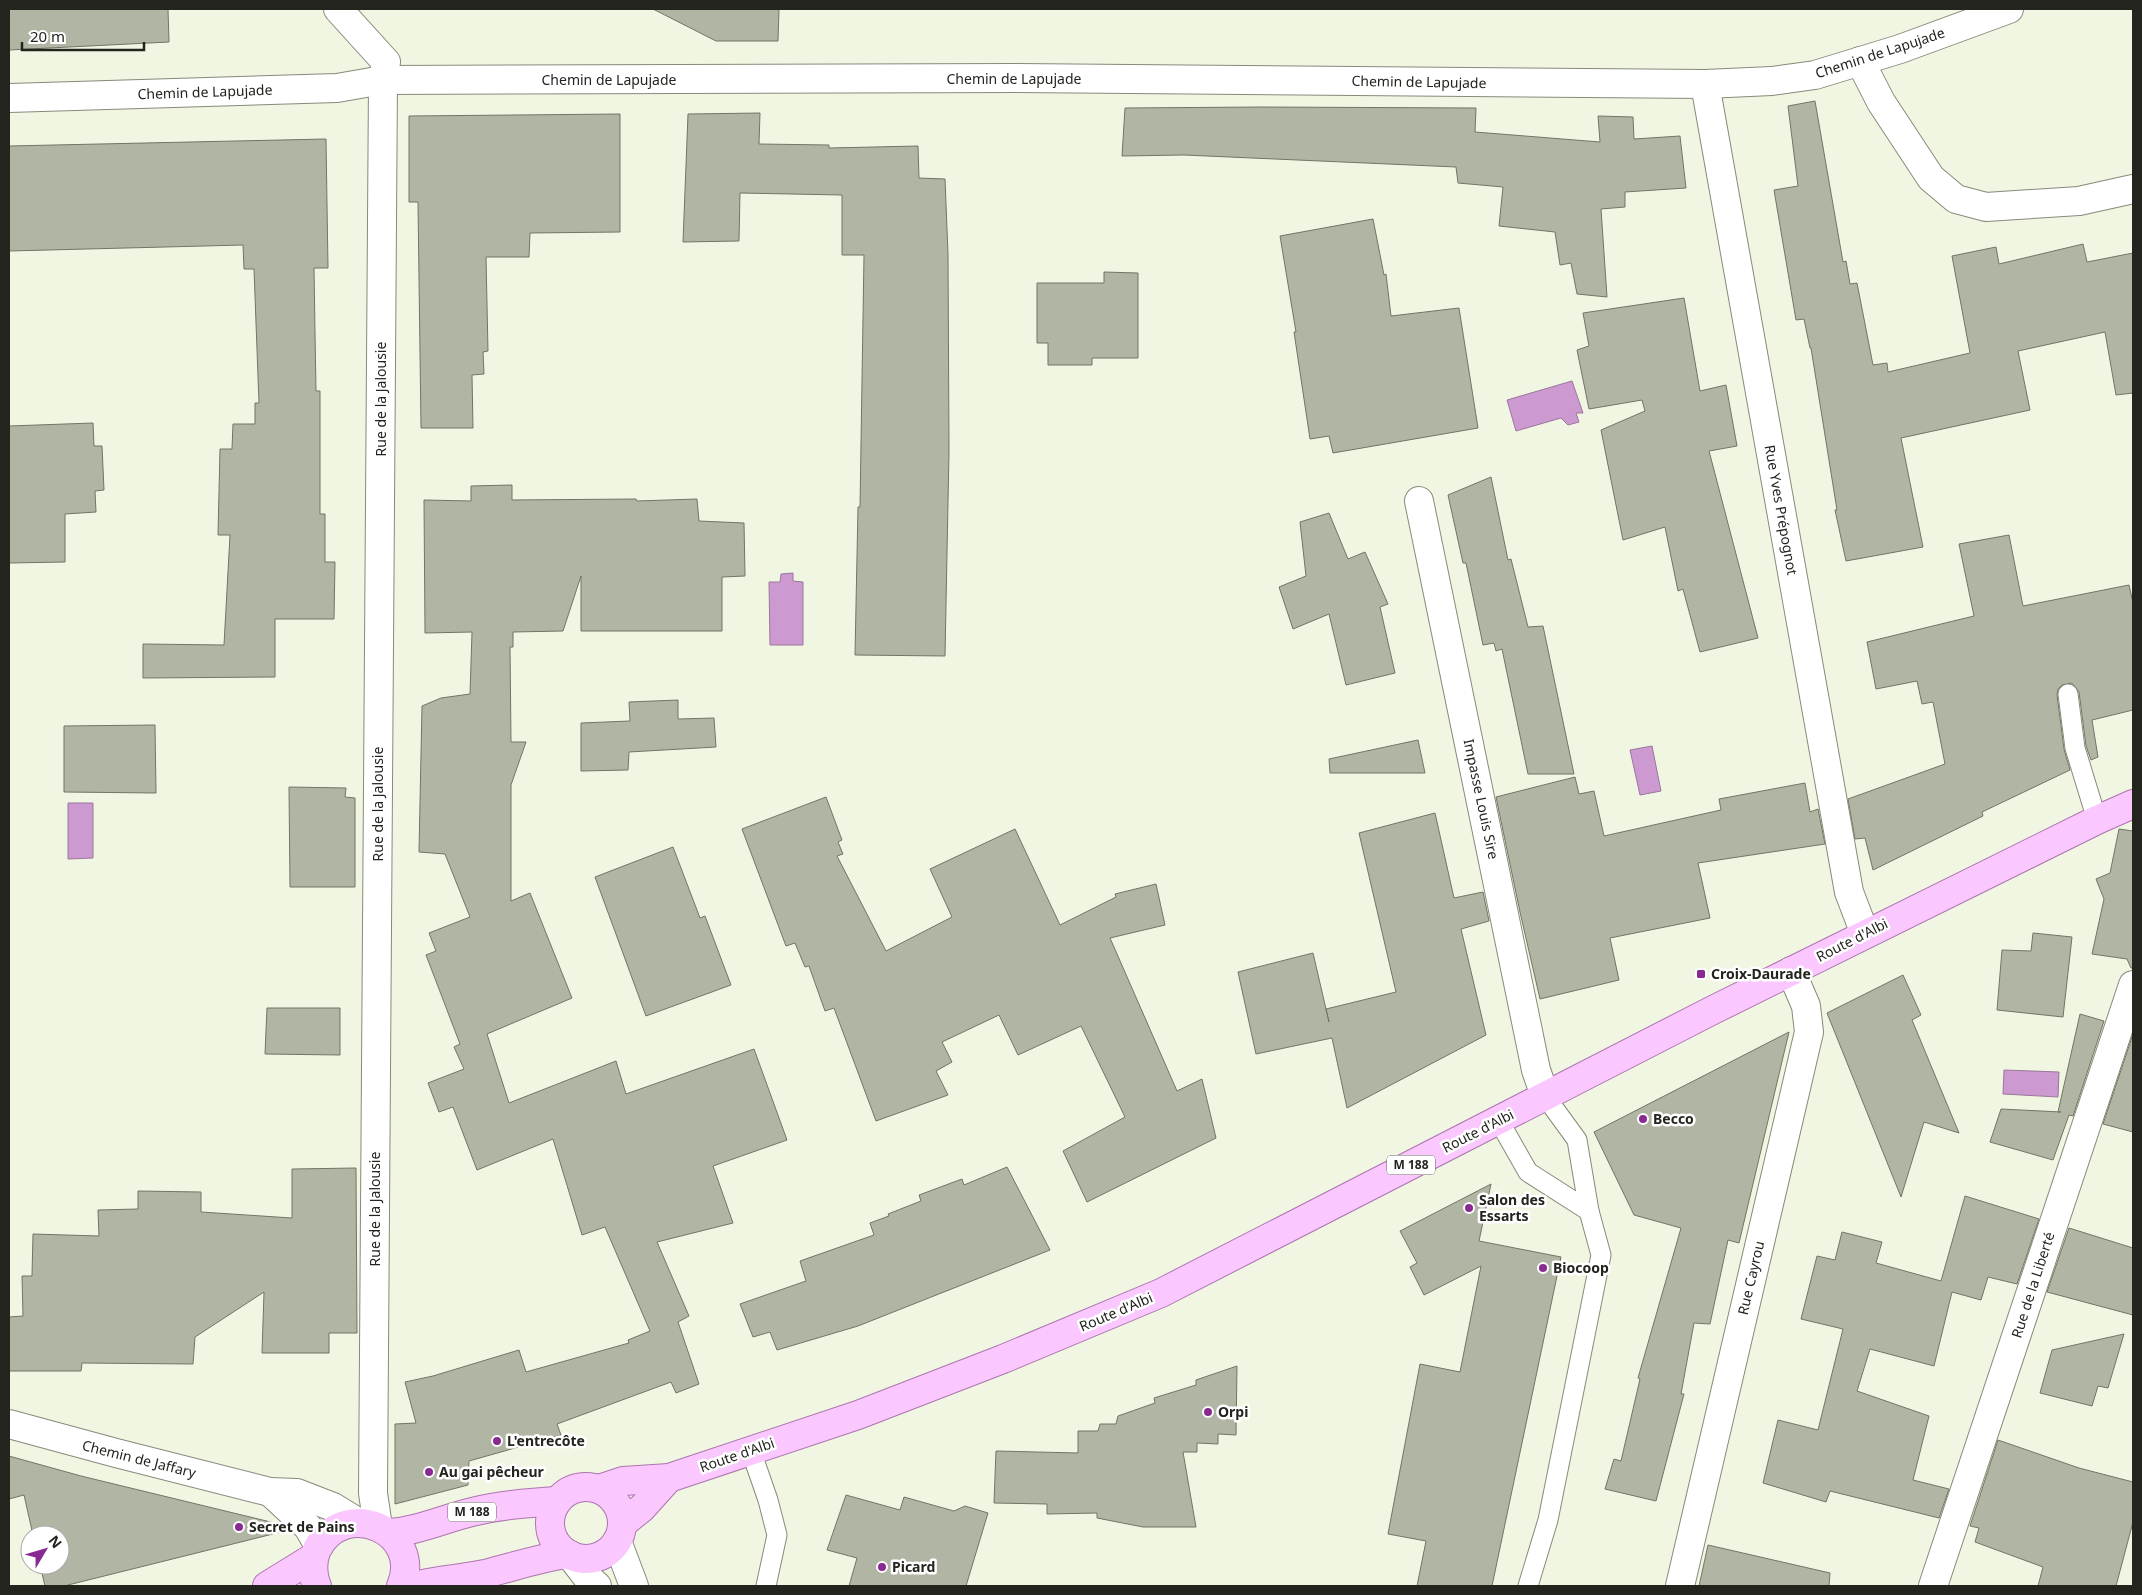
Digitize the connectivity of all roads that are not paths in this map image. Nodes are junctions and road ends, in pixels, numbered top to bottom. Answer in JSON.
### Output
{"nodes":[{"id":1,"x":338,"y":9,"type":"edge"},
{"id":2,"x":2009,"y":9,"type":"edge"},
{"id":3,"x":1860,"y":61,"type":"junction"},
{"id":4,"x":383,"y":80,"type":"junction"},
{"id":5,"x":1705,"y":84,"type":"junction"},
{"id":6,"x":9,"y":98,"type":"edge"},
{"id":7,"x":2133,"y":189,"type":"edge"},
{"id":8,"x":1419,"y":501,"type":"dead end"},
{"id":9,"x":2068,"y":694,"type":"dead end"},
{"id":10,"x":2133,"y":804,"type":"edge"},
{"id":11,"x":2096,"y":820,"type":"junction"},
{"id":12,"x":1865,"y":934,"type":"junction"},
{"id":13,"x":1791,"y":971,"type":"junction"},
{"id":14,"x":2133,"y":984,"type":"edge"},
{"id":15,"x":1546,"y":1096,"type":"junction"},
{"id":16,"x":1499,"y":1120,"type":"junction"},
{"id":17,"x":1590,"y":1211,"type":"junction"},
{"id":18,"x":9,"y":1424,"type":"edge"},
{"id":19,"x":751,"y":1451,"type":"junction"},
{"id":20,"x":669,"y":1478,"type":"junction"},
{"id":21,"x":599,"y":1489,"type":"junction"},
{"id":22,"x":270,"y":1492,"type":"junction"},
{"id":23,"x":556,"y":1501,"type":"junction"},
{"id":24,"x":375,"y":1528,"type":"junction"},
{"id":25,"x":619,"y":1533,"type":"junction"},
{"id":26,"x":317,"y":1552,"type":"junction"},
{"id":27,"x":569,"y":1555,"type":"junction"},
{"id":28,"x":271,"y":1586,"type":"edge"},
{"id":29,"x":317,"y":1586,"type":"edge"},
{"id":30,"x":401,"y":1586,"type":"edge"},
{"id":31,"x":413,"y":1586,"type":"edge"},
{"id":32,"x":597,"y":1586,"type":"edge"},
{"id":33,"x":634,"y":1586,"type":"edge"},
{"id":34,"x":766,"y":1586,"type":"edge"},
{"id":35,"x":1528,"y":1586,"type":"edge"},
{"id":36,"x":1680,"y":1586,"type":"edge"},
{"id":37,"x":1933,"y":1586,"type":"edge"}],
"edges":[{"from":1,"to":4,"type":"street","name":"Rue de la Jalousie"},
{"from":2,"to":3,"type":"street","name":"Chemin de Lapujade"},
{"from":3,"to":5,"type":"street","name":"Chemin de Lapujade"},
{"from":3,"to":7,"type":"street"},
{"from":4,"to":5,"type":"street","name":"Chemin de Lapujade"},
{"from":4,"to":6,"type":"street","name":"Chemin de Lapujade"},
{"from":4,"to":24,"type":"street","name":"Rue de la Jalousie"},
{"from":5,"to":12,"type":"street","name":"Rue Yves Prépognot"},
{"from":8,"to":15,"type":"street","name":"Impasse Louis Sire"},
{"from":9,"to":11,"type":"lane"},
{"from":10,"to":11,"type":"main road","name":"Route d'Albi","number":"M 188"},
{"from":11,"to":12,"type":"main road","name":"Route d'Albi","number":"M 188"},
{"from":12,"to":13,"type":"main road","name":"Route d'Albi","number":"M 188"},
{"from":13,"to":15,"type":"main road","name":"Route d'Albi","number":"M 188"},
{"from":13,"to":36,"type":"street","name":"Rue Cayrou"},
{"from":14,"to":37,"type":"street","name":"Rue de la Liberté"},
{"from":15,"to":16,"type":"main road","name":"Route d'Albi","number":"M 188"},
{"from":15,"to":17,"type":"lane"},
{"from":16,"to":17,"type":"lane"},
{"from":16,"to":19,"type":"main road","name":"Route d'Albi","number":"M 188"},
{"from":17,"to":35,"type":"lane"},
{"from":18,"to":22,"type":"street","name":"Chemin de Jaffary"},
{"from":19,"to":20,"type":"main road","name":"Route d'Albi","number":"M 188"},
{"from":19,"to":34,"type":"lane"},
{"from":20,"to":21,"type":"main road","name":"Route d'Albi","number":"M 188"},
{"from":20,"to":25,"type":"main road","name":"Route d'Albi","number":"M 188"},
{"from":21,"to":23,"type":"main road","name":"Route d'Albi","number":"M 188"},
{"from":21,"to":25,"type":"main road"},
{"from":22,"to":24,"type":"street","name":"Chemin de Jaffary"},
{"from":22,"to":26,"type":"street","name":"Chemin de Jaffary"},
{"from":23,"to":24,"type":"main road","number":"M 188"},
{"from":23,"to":27,"type":"main road"},
{"from":24,"to":26,"type":"main road","number":"M 188"},
{"from":24,"to":30,"type":"main road"},
{"from":25,"to":27,"type":"main road","name":"Route d'Albi","number":"M 188"},
{"from":25,"to":33,"type":"street"},
{"from":26,"to":28,"type":"main road","number":"M 188"},
{"from":26,"to":29,"type":"main road"},
{"from":27,"to":31,"type":"main road","name":"Route d'Albi","number":"M 188"},
{"from":27,"to":32,"type":"street"}]}
